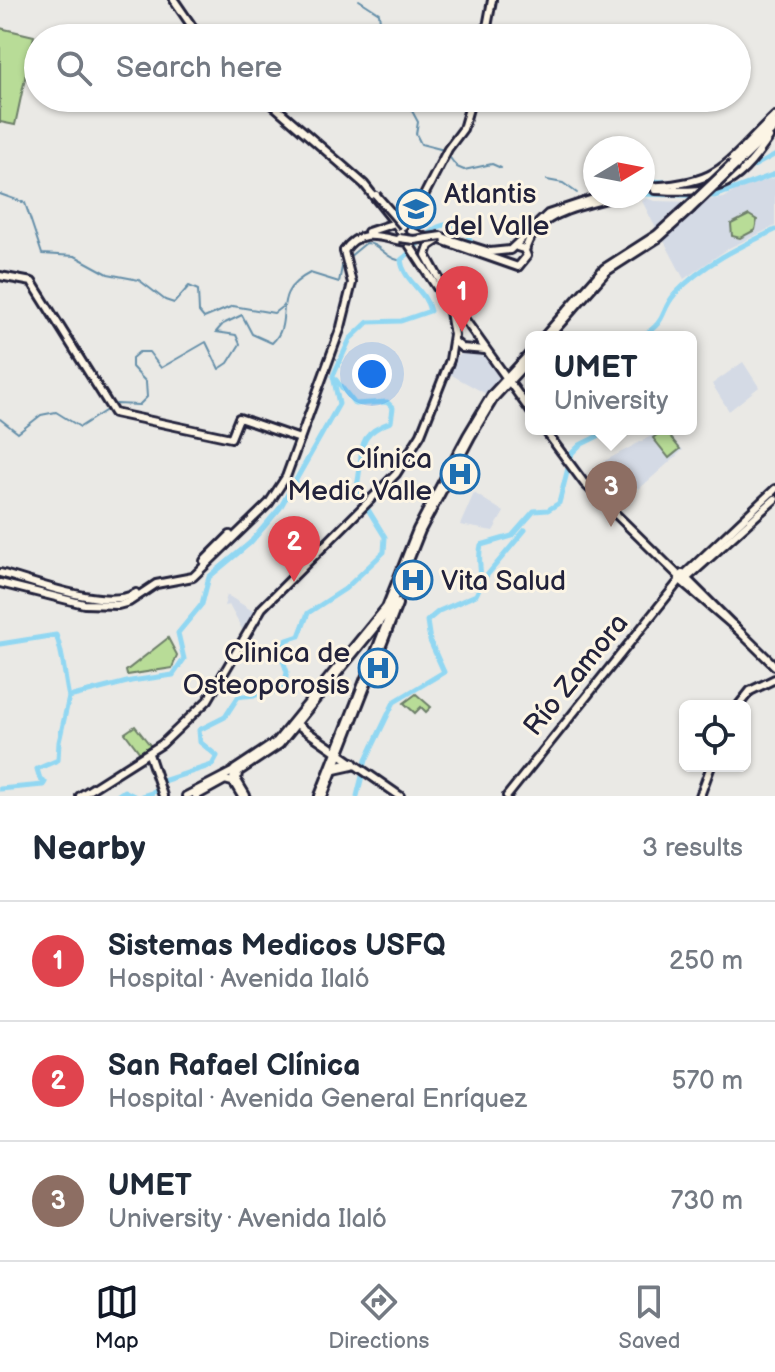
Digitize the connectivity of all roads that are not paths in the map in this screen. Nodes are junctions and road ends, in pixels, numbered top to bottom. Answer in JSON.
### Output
{"nodes":[{"id":1,"x":174,"y":0,"type":"edge"},
{"id":2,"x":492,"y":0,"type":"edge"},
{"id":3,"x":190,"y":24,"type":"edge"},
{"id":4,"x":488,"y":24,"type":"edge"},
{"id":5,"x":281,"y":112,"type":"edge"},
{"id":6,"x":468,"y":112,"type":"edge"},
{"id":7,"x":775,"y":116,"type":"edge"},
{"id":8,"x":775,"y":125,"type":"edge"},
{"id":9,"x":772,"y":135,"type":"edge"},
{"id":10,"x":738,"y":170,"type":"junction"},
{"id":11,"x":655,"y":187,"type":"edge"},
{"id":12,"x":655,"y":189,"type":"edge"},
{"id":13,"x":374,"y":193,"type":"junction"},
{"id":14,"x":583,"y":202,"type":"edge"},
{"id":15,"x":583,"y":207,"type":"edge"},
{"id":16,"x":690,"y":210,"type":"junction"},
{"id":17,"x":413,"y":213,"type":"junction"},
{"id":18,"x":395,"y":223,"type":"junction"},
{"id":19,"x":373,"y":233,"type":"junction"},
{"id":20,"x":440,"y":238,"type":"junction"},
{"id":21,"x":420,"y":240,"type":"junction"},
{"id":22,"x":352,"y":242,"type":"junction"},
{"id":23,"x":411,"y":245,"type":"junction"},
{"id":24,"x":513,"y":248,"type":"junction"},
{"id":25,"x":525,"y":251,"type":"junction"},
{"id":26,"x":344,"y":253,"type":"junction"},
{"id":27,"x":489,"y":254,"type":"junction"},
{"id":28,"x":419,"y":256,"type":"junction"},
{"id":29,"x":510,"y":264,"type":"junction"},
{"id":30,"x":0,"y":276,"type":"edge"},
{"id":31,"x":591,"y":286,"type":"junction"},
{"id":32,"x":449,"y":298,"type":"junction"},
{"id":33,"x":465,"y":321,"type":"junction"},
{"id":34,"x":453,"y":323,"type":"junction"},
{"id":35,"x":553,"y":331,"type":"edge"},
{"id":36,"x":478,"y":338,"type":"junction"},
{"id":37,"x":454,"y":341,"type":"junction"},
{"id":38,"x":467,"y":348,"type":"junction"},
{"id":39,"x":488,"y":352,"type":"junction"},
{"id":40,"x":450,"y":360,"type":"junction"},
{"id":41,"x":525,"y":362,"type":"edge"},
{"id":42,"x":509,"y":376,"type":"junction"},
{"id":43,"x":525,"y":402,"type":"edge"},
{"id":44,"x":548,"y":435,"type":"edge"},
{"id":45,"x":300,"y":439,"type":"junction"},
{"id":46,"x":775,"y":489,"type":"edge"},
{"id":47,"x":775,"y":499,"type":"edge"},
{"id":48,"x":0,"y":573,"type":"edge"},
{"id":49,"x":188,"y":578,"type":"junction"},
{"id":50,"x":685,"y":580,"type":"junction"},
{"id":51,"x":0,"y":583,"type":"edge"},
{"id":52,"x":775,"y":664,"type":"edge"},
{"id":53,"x":775,"y":679,"type":"edge"},
{"id":54,"x":743,"y":700,"type":"edge"},
{"id":55,"x":295,"y":723,"type":"junction"},
{"id":56,"x":149,"y":754,"type":"junction"},
{"id":57,"x":340,"y":756,"type":"junction"},
{"id":58,"x":354,"y":765,"type":"junction"},
{"id":59,"x":239,"y":768,"type":"junction"},
{"id":60,"x":334,"y":768,"type":"junction"},
{"id":61,"x":709,"y":772,"type":"edge"},
{"id":62,"x":237,"y":784,"type":"junction"},
{"id":63,"x":80,"y":796,"type":"edge"},
{"id":64,"x":165,"y":796,"type":"edge"},
{"id":65,"x":186,"y":796,"type":"edge"},
{"id":66,"x":196,"y":796,"type":"edge"},
{"id":67,"x":244,"y":796,"type":"edge"},
{"id":68,"x":321,"y":796,"type":"edge"},
{"id":69,"x":400,"y":796,"type":"edge"},
{"id":70,"x":507,"y":796,"type":"edge"},
{"id":71,"x":700,"y":796,"type":"edge"}],
"edges":[{"from":1,"to":3,"type":"main road"},
{"from":2,"to":4,"type":"main road"},
{"from":5,"to":13,"type":"main road"},
{"from":6,"to":17,"type":"main road"},
{"from":7,"to":11,"type":"main road"},
{"from":8,"to":10,"type":"highway"},
{"from":9,"to":10,"type":"highway"},
{"from":10,"to":12,"type":"main road"},
{"from":10,"to":16,"type":"highway","bridge":true},
{"from":13,"to":18,"type":"main road"},
{"from":13,"to":21,"type":"main road","bridge":true},
{"from":14,"to":24,"type":"main road"},
{"from":15,"to":25,"type":"main road"},
{"from":16,"to":31,"type":"highway"},
{"from":16,"to":31,"type":"highway"},
{"from":17,"to":18,"type":"main road"},
{"from":17,"to":20,"type":"main road","bridge":true},
{"from":18,"to":19,"type":"main road"},
{"from":18,"to":23,"type":"main road"},
{"from":19,"to":20,"type":"main road","bridge":true},
{"from":19,"to":21,"type":"main road","bridge":true},
{"from":19,"to":22,"type":"main road"},
{"from":19,"to":26,"type":"main road"},
{"from":20,"to":21,"type":"main road","bridge":true},
{"from":20,"to":27,"type":"main road"},
{"from":20,"to":32,"type":"main road"},
{"from":22,"to":23,"type":"main road"},
{"from":22,"to":26,"type":"main road"},
{"from":23,"to":28,"type":"main road"},
{"from":24,"to":25,"type":"main road"},
{"from":24,"to":27,"type":"main road"},
{"from":24,"to":29,"type":"main road"},
{"from":25,"to":29,"type":"main road"},
{"from":26,"to":45,"type":"main road"},
{"from":27,"to":29,"type":"main road"},
{"from":28,"to":32,"type":"main road"},
{"from":28,"to":34,"type":"main road"},
{"from":30,"to":45,"type":"main road"},
{"from":31,"to":35,"type":"highway"},
{"from":32,"to":33,"type":"main road"},
{"from":33,"to":34,"type":"main road"},
{"from":33,"to":36,"type":"main road"},
{"from":34,"to":37,"type":"main road"},
{"from":36,"to":38,"type":"main road"},
{"from":36,"to":39,"type":"main road"},
{"from":37,"to":38,"type":"main road"},
{"from":37,"to":40,"type":"main road"},
{"from":38,"to":39,"type":"main road"},
{"from":38,"to":40,"type":"main road"},
{"from":39,"to":42,"type":"main road"},
{"from":40,"to":56,"type":"main road"},
{"from":41,"to":42,"type":"highway"},
{"from":42,"to":43,"type":"main road"},
{"from":42,"to":55,"type":"highway"},
{"from":42,"to":57,"type":"highway"},
{"from":44,"to":50,"type":"main road"},
{"from":45,"to":49,"type":"main road"},
{"from":46,"to":50,"type":"main road"},
{"from":47,"to":50,"type":"main road"},
{"from":48,"to":49,"type":"main road"},
{"from":49,"to":51,"type":"main road"},
{"from":50,"to":52,"type":"main road"},
{"from":50,"to":70,"type":"main road","name":"Río Zamora"},
{"from":53,"to":54,"type":"main road"},
{"from":55,"to":57,"type":"main road"},
{"from":55,"to":59,"type":"highway"},
{"from":56,"to":63,"type":"main road"},
{"from":56,"to":64,"type":"main road"},
{"from":57,"to":58,"type":"main road"},
{"from":57,"to":60,"type":"highway"},
{"from":58,"to":60,"type":"highway"},
{"from":58,"to":69,"type":"main road"},
{"from":59,"to":62,"type":"highway"},
{"from":59,"to":65,"type":"main road"},
{"from":60,"to":68,"type":"highway"},
{"from":61,"to":71,"type":"main road"},
{"from":62,"to":66,"type":"main road"},
{"from":62,"to":67,"type":"highway"}]}
